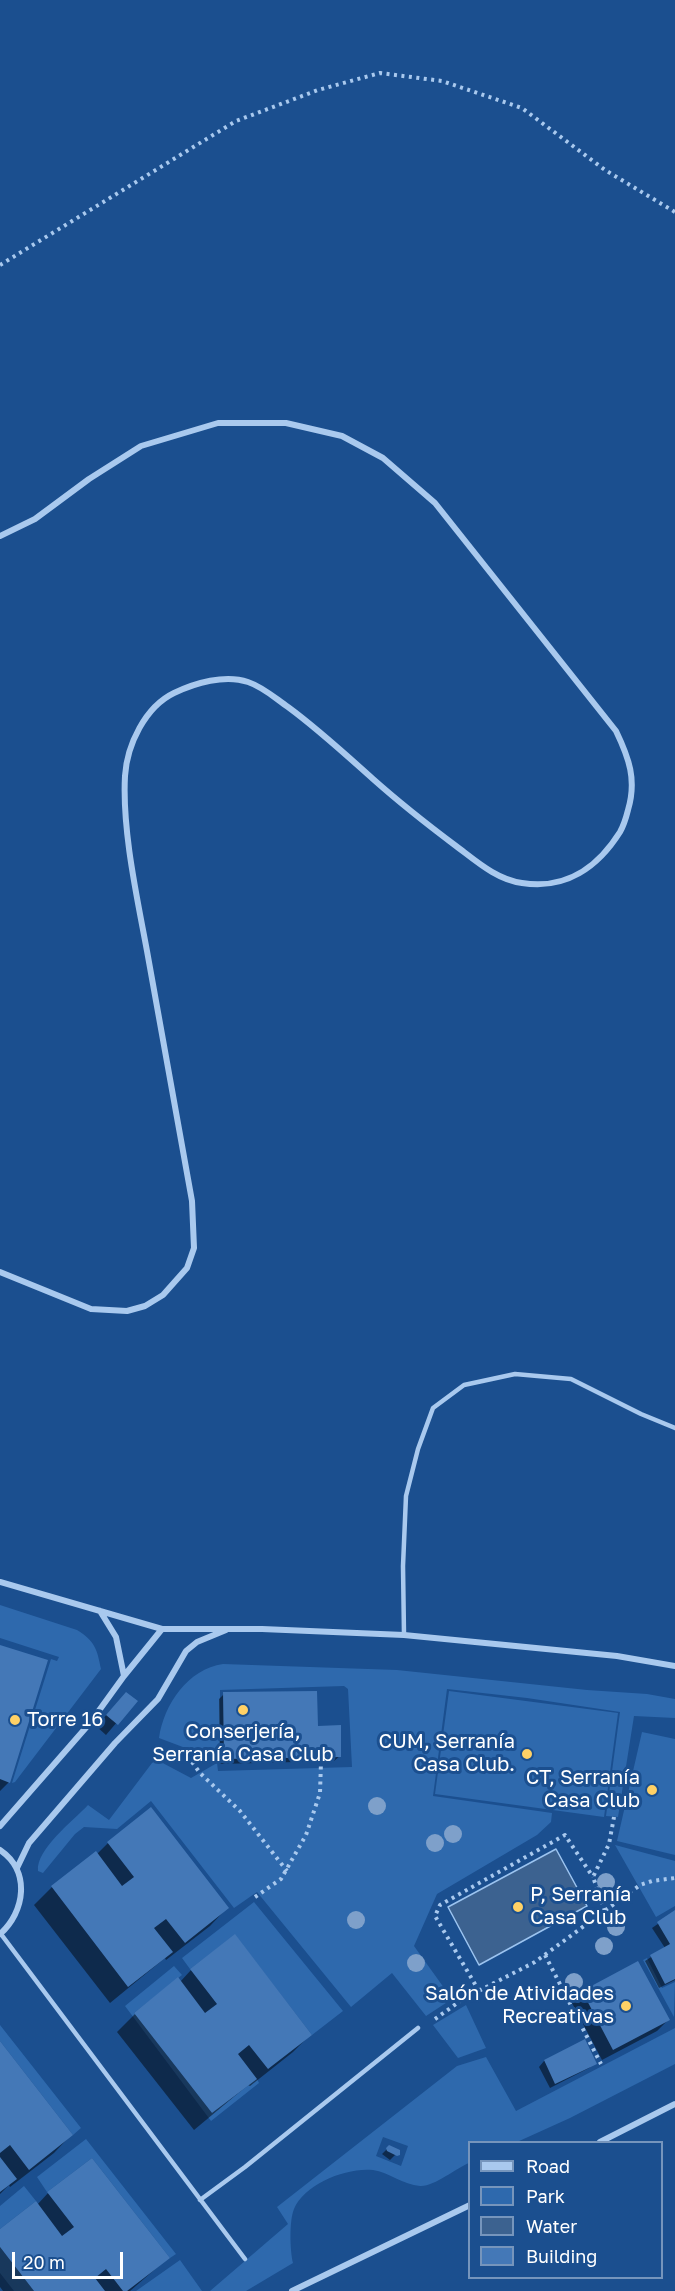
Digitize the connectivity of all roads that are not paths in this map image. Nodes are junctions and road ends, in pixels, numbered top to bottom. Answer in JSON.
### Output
{"nodes":[{"id":1,"x":0,"y":536,"type":"edge"},
{"id":2,"x":0,"y":1272,"type":"edge"},
{"id":3,"x":675,"y":1428,"type":"edge"},
{"id":4,"x":0,"y":1582,"type":"edge"},
{"id":5,"x":99,"y":1610,"type":"junction"},
{"id":6,"x":162,"y":1629,"type":"junction"},
{"id":7,"x":229,"y":1629,"type":"junction"},
{"id":8,"x":404,"y":1635,"type":"junction"},
{"id":9,"x":675,"y":1666,"type":"edge"},
{"id":10,"x":124,"y":1676,"type":"junction"},
{"id":11,"x":0,"y":1826,"type":"edge"},
{"id":12,"x":0,"y":1850,"type":"edge"},
{"id":13,"x":16,"y":1868,"type":"junction"},
{"id":14,"x":0,"y":1934,"type":"edge"},
{"id":15,"x":418,"y":2028,"type":"dead end"},
{"id":16,"x":675,"y":2104,"type":"edge"},
{"id":17,"x":602,"y":2141,"type":"edge"},
{"id":18,"x":200,"y":2200,"type":"junction"},
{"id":19,"x":468,"y":2206,"type":"edge"},
{"id":20,"x":244,"y":2259,"type":"dead end"},
{"id":21,"x":291,"y":2291,"type":"edge"}],
"edges":[{"from":1,"to":2,"type":"street"},
{"from":3,"to":8,"type":"lane"},
{"from":4,"to":5,"type":"street"},
{"from":5,"to":6,"type":"street"},
{"from":5,"to":10,"type":"street"},
{"from":6,"to":7,"type":"street"},
{"from":6,"to":10,"type":"street"},
{"from":7,"to":8,"type":"street"},
{"from":7,"to":13,"type":"street"},
{"from":8,"to":9,"type":"street"},
{"from":10,"to":11,"type":"street"},
{"from":12,"to":13,"type":"street"},
{"from":13,"to":14,"type":"street"},
{"from":14,"to":18,"type":"lane"},
{"from":15,"to":18,"type":"lane"},
{"from":16,"to":17,"type":"street"},
{"from":18,"to":20,"type":"lane"},
{"from":19,"to":21,"type":"street"}]}
